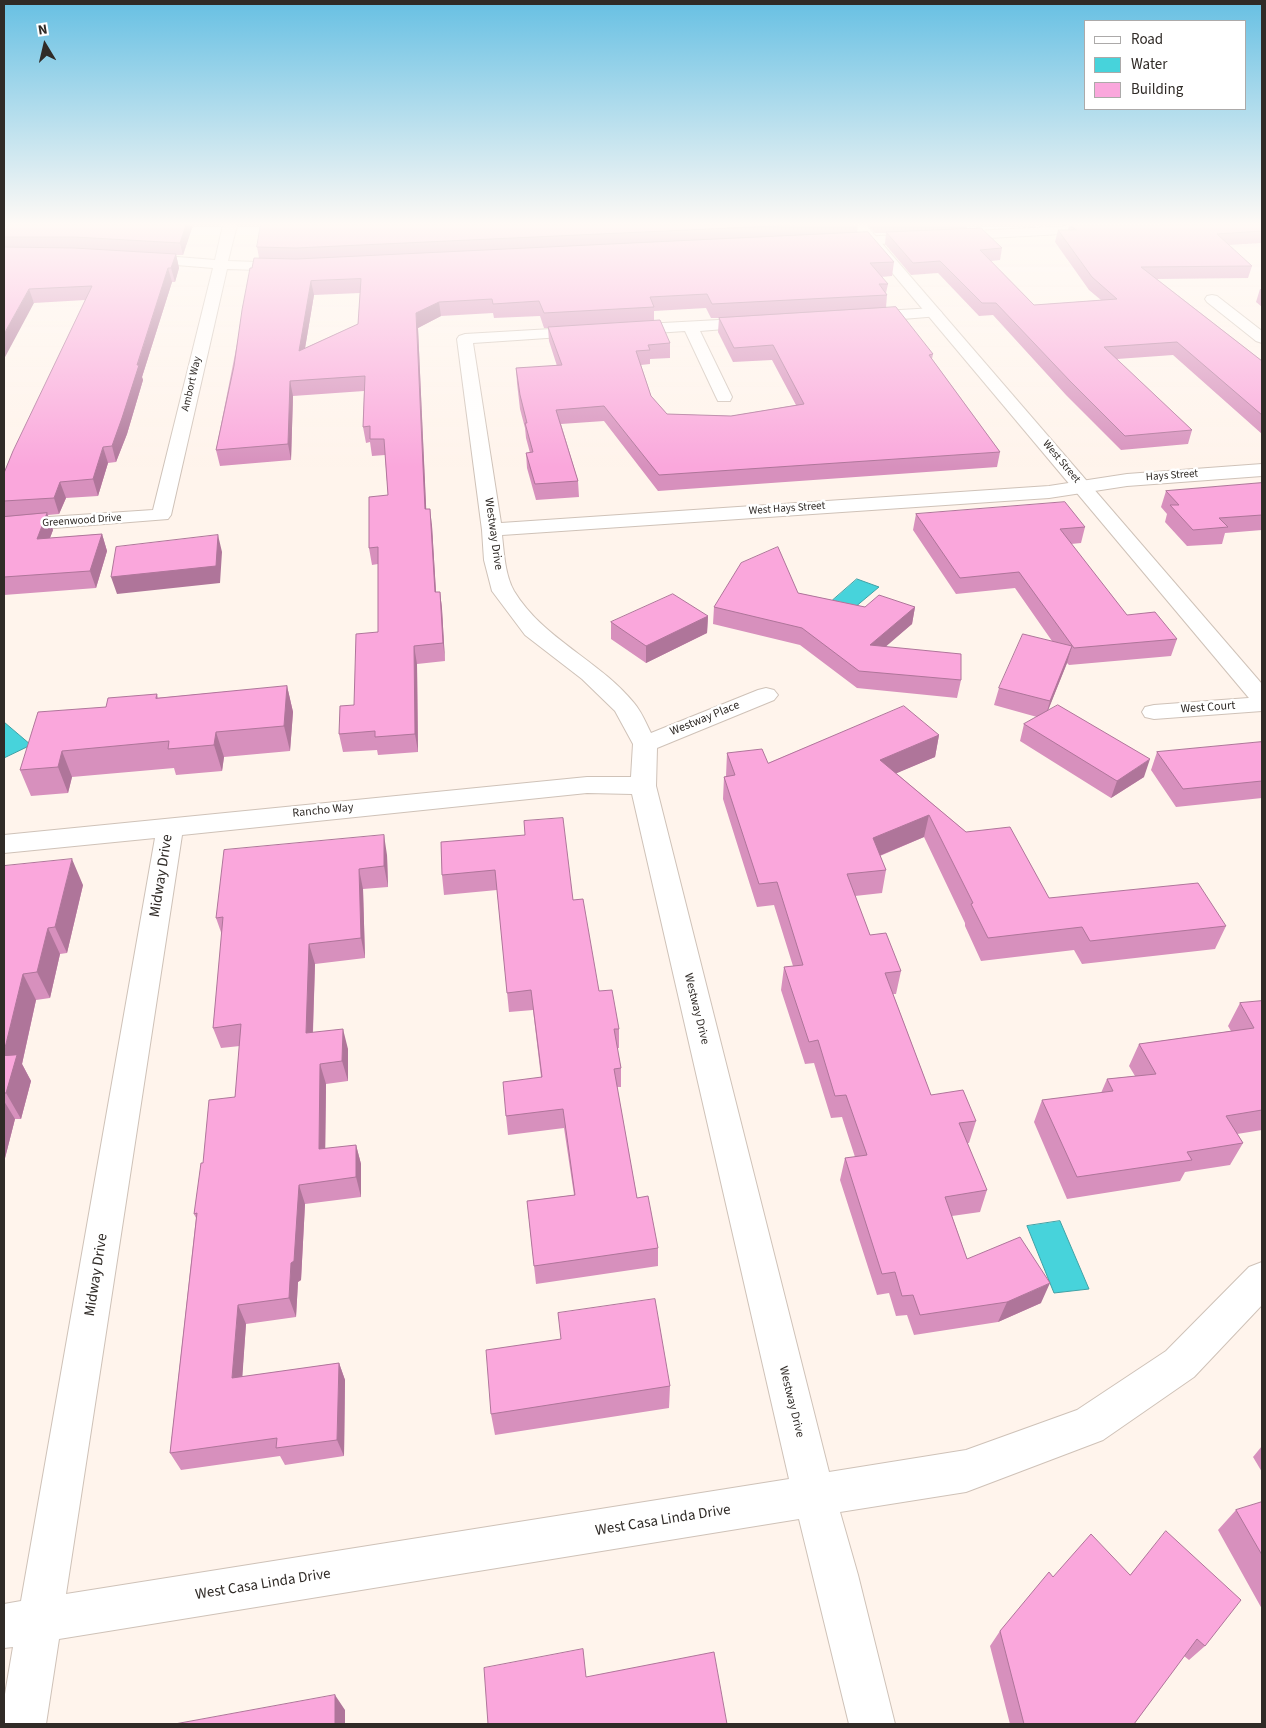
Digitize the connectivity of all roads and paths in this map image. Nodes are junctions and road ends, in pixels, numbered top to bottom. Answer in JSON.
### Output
{"nodes":[{"id":1,"x":210,"y":306,"type":"edge"},
{"id":2,"x":928,"y":306,"type":"edge"},
{"id":3,"x":1221,"y":306,"type":"edge"},
{"id":4,"x":934,"y":313,"type":"junction"},
{"id":5,"x":850,"y":318,"type":"edge"},
{"id":6,"x":770,"y":322,"type":"edge"},
{"id":7,"x":690,"y":326,"type":"junction"},
{"id":8,"x":1262,"y":338,"type":"edge"},
{"id":9,"x":724,"y":397,"type":"dead end"},
{"id":10,"x":1262,"y":470,"type":"edge"},
{"id":11,"x":1082,"y":486,"type":"junction"},
{"id":12,"x":161,"y":515,"type":"joint"},
{"id":13,"x":4,"y":526,"type":"edge"},
{"id":14,"x":492,"y":530,"type":"junction"},
{"id":15,"x":766,"y":695,"type":"dead end"},
{"id":16,"x":1262,"y":699,"type":"edge"},
{"id":17,"x":1262,"y":704,"type":"edge"},
{"id":18,"x":1154,"y":712,"type":"dead end"},
{"id":19,"x":645,"y":744,"type":"junction"},
{"id":20,"x":643,"y":786,"type":"junction"},
{"id":21,"x":170,"y":826,"type":"junction"},
{"id":22,"x":4,"y":844,"type":"edge"},
{"id":23,"x":1262,"y":1279,"type":"edge"},
{"id":24,"x":814,"y":1496,"type":"junction"},
{"id":25,"x":22,"y":1623,"type":"edge"},
{"id":26,"x":23,"y":1724,"type":"edge"},
{"id":27,"x":872,"y":1724,"type":"edge"}],
"edges":[{"from":1,"to":12,"type":"street","name":"Ambort Way"},
{"from":2,"to":4,"type":"street","name":"West Street"},
{"from":3,"to":8,"type":"street"},
{"from":4,"to":5,"type":"street"},
{"from":4,"to":11,"type":"street","name":"West Street"},
{"from":6,"to":7,"type":"street"},
{"from":7,"to":9,"type":"street"},
{"from":7,"to":14,"type":"street","name":"Westway Drive"},
{"from":10,"to":11,"type":"street","name":"Hays Street"},
{"from":11,"to":14,"type":"street","name":"West Hays Street"},
{"from":11,"to":16,"type":"street","name":"West Street"},
{"from":12,"to":13,"type":"street","name":"Greenwood Drive"},
{"from":14,"to":19,"type":"street","name":"Westway Drive"},
{"from":15,"to":19,"type":"street","name":"Westway Place"},
{"from":17,"to":18,"type":"street","name":"West Court"},
{"from":19,"to":20,"type":"street","name":"Westway Drive"},
{"from":20,"to":21,"type":"street","name":"Rancho Way"},
{"from":20,"to":24,"type":"street","name":"Westway Drive"},
{"from":21,"to":22,"type":"street","name":"Rancho Way"},
{"from":21,"to":25,"type":"street","name":"Midway Drive"},
{"from":23,"to":24,"type":"street","name":"West Casa Linda Drive"},
{"from":24,"to":25,"type":"street","name":"West Casa Linda Drive"},
{"from":24,"to":27,"type":"street","name":"Westway Drive"},
{"from":25,"to":26,"type":"street","name":"Midway Drive"}]}
